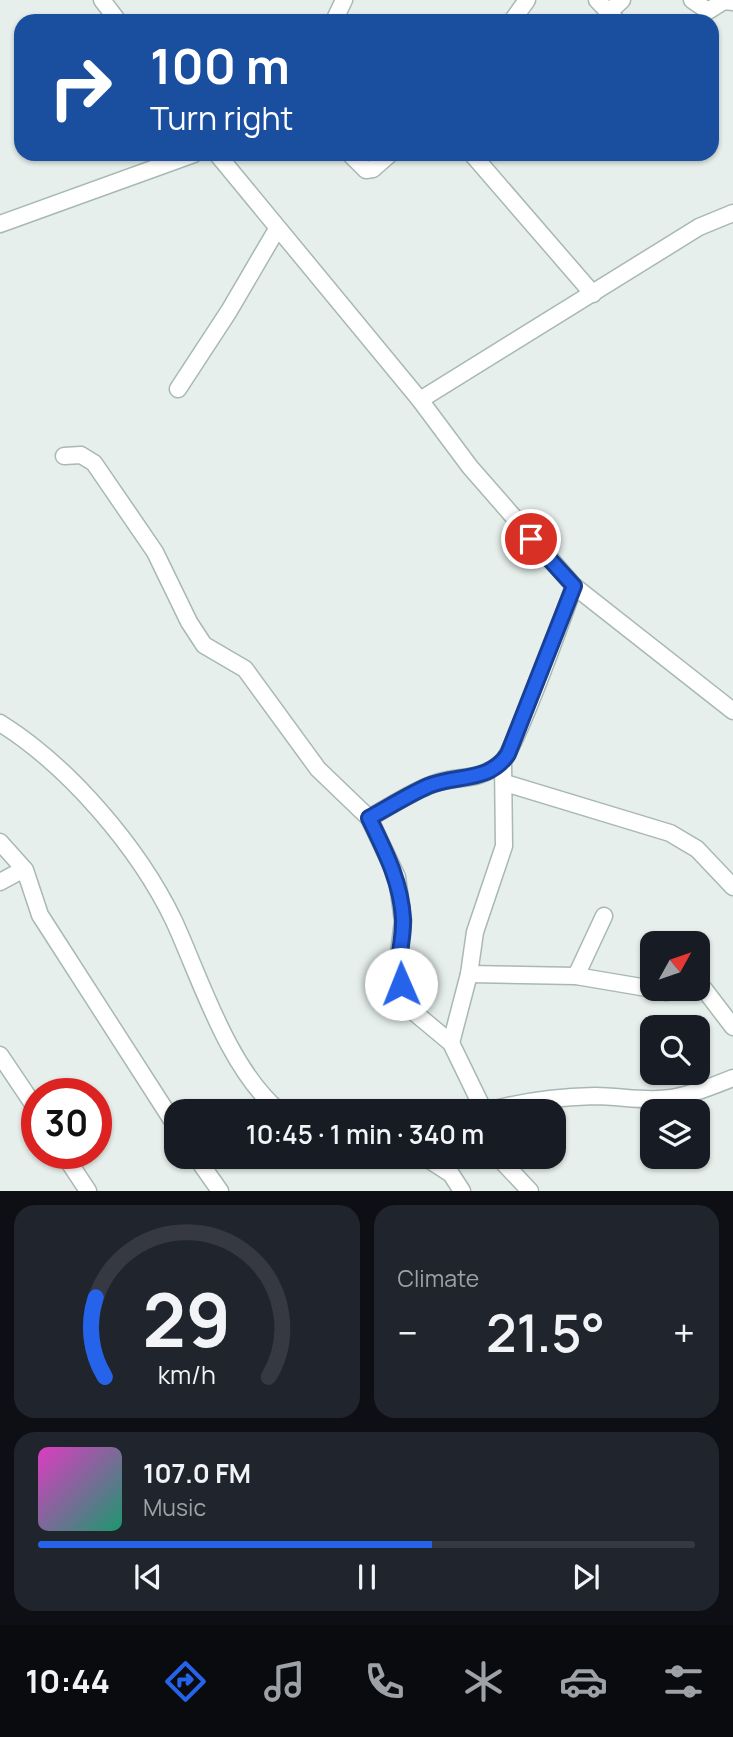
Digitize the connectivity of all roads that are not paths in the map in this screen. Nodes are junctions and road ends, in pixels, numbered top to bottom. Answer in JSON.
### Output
{"nodes":[{"id":1,"x":102,"y":0,"type":"edge"},
{"id":2,"x":597,"y":0,"type":"edge"},
{"id":3,"x":692,"y":0,"type":"edge"},
{"id":4,"x":733,"y":2,"type":"edge"},
{"id":5,"x":113,"y":14,"type":"edge"},
{"id":6,"x":610,"y":14,"type":"edge"},
{"id":7,"x":174,"y":161,"type":"edge"},
{"id":8,"x":223,"y":161,"type":"edge"},
{"id":9,"x":357,"y":161,"type":"edge"},
{"id":10,"x":382,"y":161,"type":"edge"},
{"id":11,"x":478,"y":161,"type":"edge"},
{"id":12,"x":733,"y":213,"type":"edge"},
{"id":13,"x":0,"y":223,"type":"edge"},
{"id":14,"x":277,"y":229,"type":"junction"},
{"id":15,"x":593,"y":294,"type":"junction"},
{"id":16,"x":178,"y":389,"type":"dead end"},
{"id":17,"x":421,"y":401,"type":"junction"},
{"id":18,"x":64,"y":456,"type":"dead end"},
{"id":19,"x":574,"y":586,"type":"junction"},
{"id":20,"x":733,"y":711,"type":"edge"},
{"id":21,"x":0,"y":723,"type":"edge"},
{"id":22,"x":503,"y":762,"type":"junction"},
{"id":23,"x":505,"y":783,"type":"junction"},
{"id":24,"x":369,"y":818,"type":"junction"},
{"id":25,"x":0,"y":842,"type":"edge"},
{"id":26,"x":24,"y":869,"type":"junction"},
{"id":27,"x":0,"y":882,"type":"edge"},
{"id":28,"x":733,"y":887,"type":"edge"},
{"id":29,"x":604,"y":916,"type":"dead end"},
{"id":30,"x":469,"y":974,"type":"junction"},
{"id":31,"x":576,"y":976,"type":"junction"},
{"id":32,"x":640,"y":987,"type":"edge"},
{"id":33,"x":710,"y":997,"type":"edge"},
{"id":34,"x":733,"y":1027,"type":"edge"},
{"id":35,"x":451,"y":1043,"type":"junction"},
{"id":36,"x":0,"y":1055,"type":"edge"},
{"id":37,"x":733,"y":1078,"type":"edge"},
{"id":38,"x":21,"y":1086,"type":"edge"},
{"id":39,"x":268,"y":1099,"type":"edge"},
{"id":40,"x":480,"y":1099,"type":"edge"},
{"id":41,"x":561,"y":1099,"type":"edge"},
{"id":42,"x":164,"y":1108,"type":"edge"},
{"id":43,"x":74,"y":1169,"type":"edge"},
{"id":44,"x":204,"y":1169,"type":"edge"},
{"id":45,"x":443,"y":1169,"type":"edge"},
{"id":46,"x":509,"y":1169,"type":"edge"},
{"id":47,"x":88,"y":1191,"type":"edge"},
{"id":48,"x":219,"y":1191,"type":"edge"},
{"id":49,"x":461,"y":1191,"type":"edge"},
{"id":50,"x":530,"y":1191,"type":"edge"}],
"edges":[{"from":1,"to":5,"type":"street"},
{"from":2,"to":6,"type":"street"},
{"from":3,"to":4,"type":"street"},
{"from":7,"to":13,"type":"street"},
{"from":8,"to":14,"type":"street"},
{"from":9,"to":10,"type":"street"},
{"from":11,"to":15,"type":"street"},
{"from":12,"to":15,"type":"street"},
{"from":14,"to":16,"type":"street"},
{"from":14,"to":17,"type":"street"},
{"from":15,"to":17,"type":"street"},
{"from":17,"to":19,"type":"street"},
{"from":18,"to":24,"type":"street"},
{"from":19,"to":20,"type":"street"},
{"from":19,"to":22,"type":"street"},
{"from":21,"to":39,"type":"street"},
{"from":22,"to":23,"type":"street"},
{"from":22,"to":24,"type":"street"},
{"from":23,"to":28,"type":"street"},
{"from":23,"to":30,"type":"street"},
{"from":24,"to":35,"type":"street"},
{"from":25,"to":26,"type":"street"},
{"from":26,"to":27,"type":"street"},
{"from":26,"to":42,"type":"street"},
{"from":29,"to":31,"type":"street"},
{"from":30,"to":31,"type":"street"},
{"from":30,"to":35,"type":"street"},
{"from":31,"to":32,"type":"street"},
{"from":33,"to":34,"type":"street"},
{"from":35,"to":40,"type":"street"},
{"from":36,"to":38,"type":"street"},
{"from":37,"to":41,"type":"street"},
{"from":43,"to":47,"type":"street"},
{"from":44,"to":48,"type":"street"},
{"from":45,"to":49,"type":"street"},
{"from":46,"to":50,"type":"street"}]}
